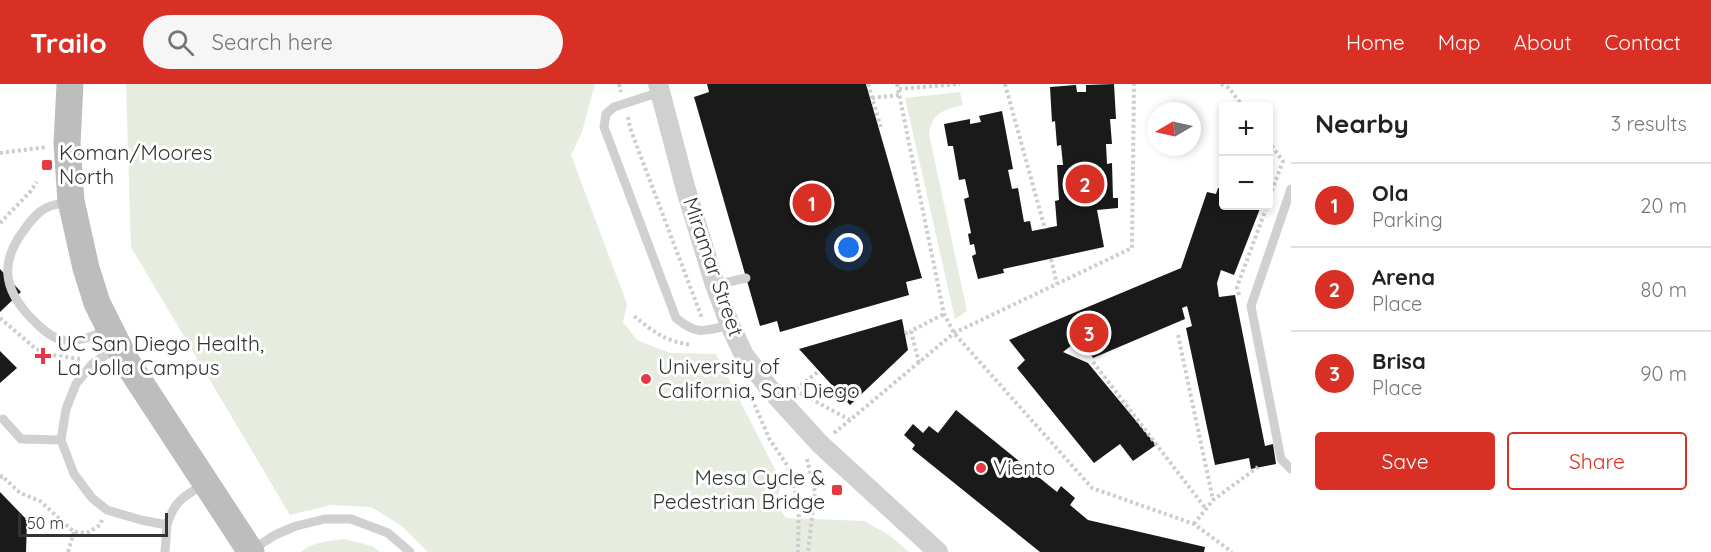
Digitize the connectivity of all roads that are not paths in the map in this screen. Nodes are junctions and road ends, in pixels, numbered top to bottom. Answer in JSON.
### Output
{"nodes":[{"id":1,"x":70,"y":84,"type":"edge"},
{"id":2,"x":659,"y":88,"type":"edge"},
{"id":3,"x":1291,"y":189,"type":"edge"},
{"id":4,"x":71,"y":201,"type":"junction"},
{"id":5,"x":746,"y":278,"type":"dead end"},
{"id":6,"x":715,"y":285,"type":"junction"},
{"id":7,"x":730,"y":325,"type":"junction"},
{"id":8,"x":114,"y":338,"type":"junction"},
{"id":9,"x":3,"y":419,"type":"dead end"},
{"id":10,"x":61,"y":440,"type":"junction"},
{"id":11,"x":1291,"y":469,"type":"edge"},
{"id":12,"x":205,"y":483,"type":"junction"},
{"id":13,"x":167,"y":525,"type":"junction"},
{"id":14,"x":165,"y":552,"type":"edge"},
{"id":15,"x":250,"y":552,"type":"edge"},
{"id":16,"x":410,"y":552,"type":"edge"},
{"id":17,"x":938,"y":552,"type":"edge"}],
"edges":[{"from":1,"to":4,"type":"street"},
{"from":2,"to":6,"type":"street","name":"Miramar Street"},
{"from":2,"to":7,"type":"lane"},
{"from":3,"to":11,"type":"lane"},
{"from":4,"to":8,"type":"street"},
{"from":4,"to":8,"type":"lane"},
{"from":5,"to":6,"type":"lane"},
{"from":6,"to":7,"type":"street","name":"Miramar Street"},
{"from":7,"to":17,"type":"street","name":"Miramar Street"},
{"from":8,"to":10,"type":"lane"},
{"from":8,"to":12,"type":"street"},
{"from":9,"to":10,"type":"lane"},
{"from":10,"to":13,"type":"lane"},
{"from":12,"to":13,"type":"lane"},
{"from":12,"to":15,"type":"street"},
{"from":13,"to":14,"type":"lane"},
{"from":15,"to":16,"type":"lane"}]}
